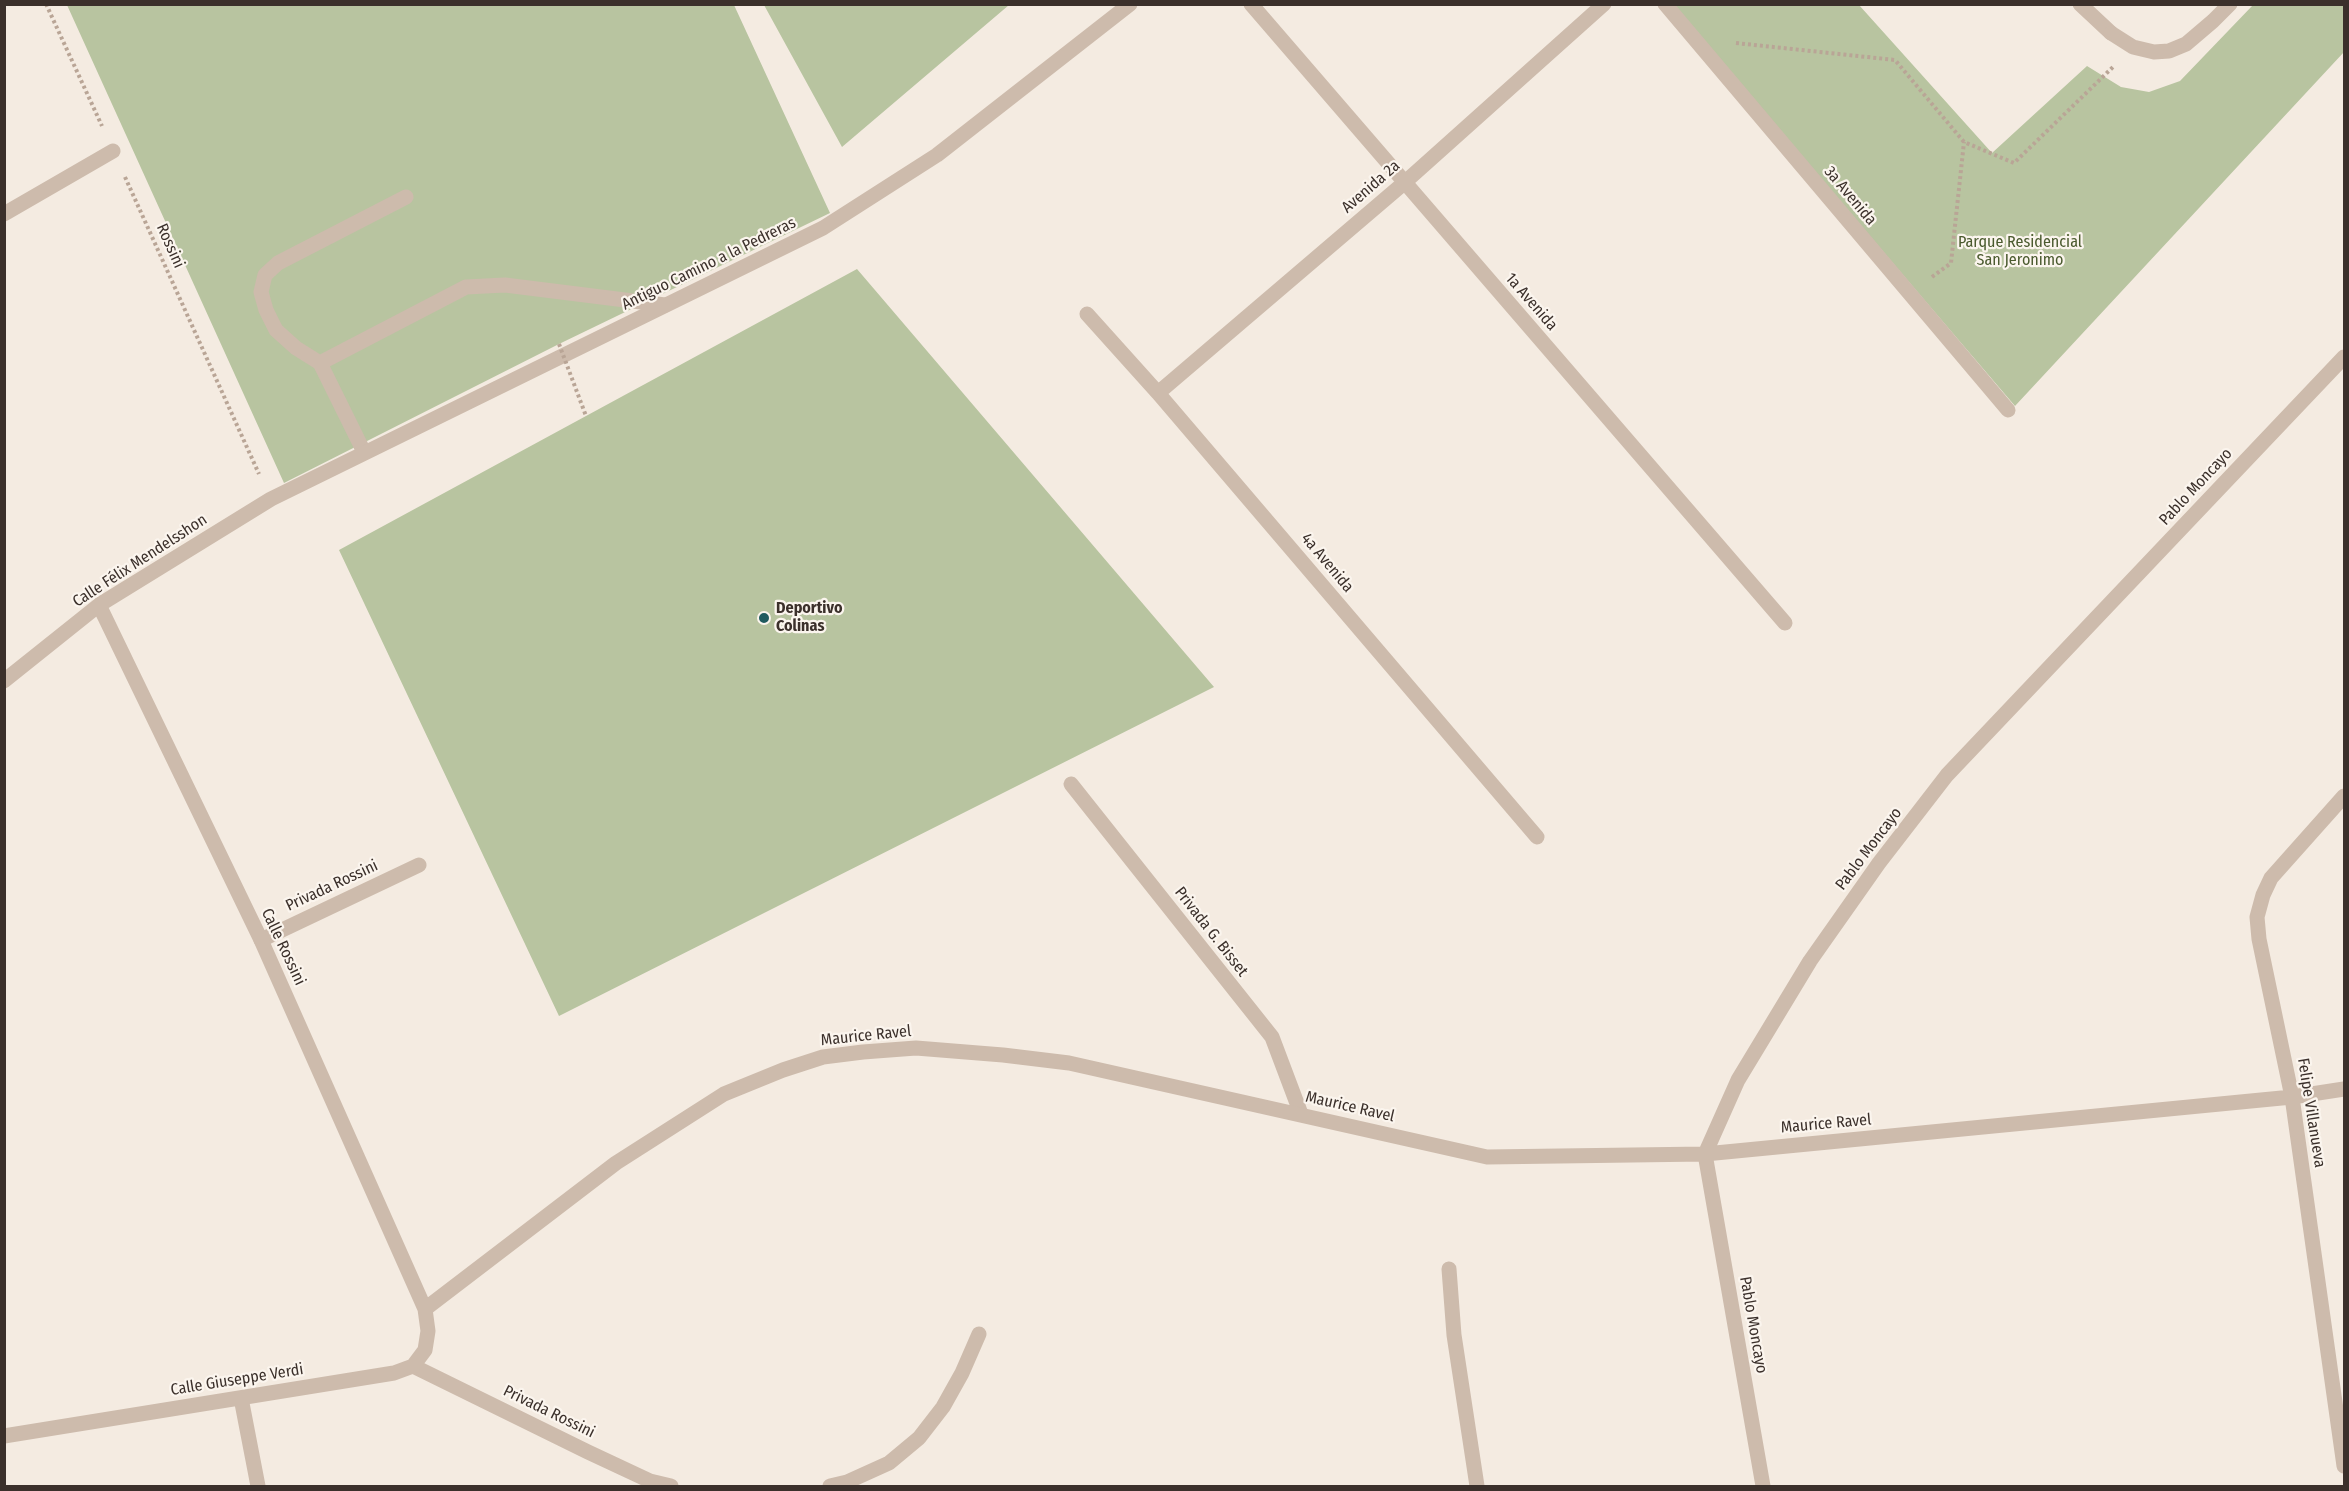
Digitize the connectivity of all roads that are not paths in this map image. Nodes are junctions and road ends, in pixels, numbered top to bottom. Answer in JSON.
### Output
{"nodes":[{"id":1,"x":1130,"y":4,"type":"edge"},
{"id":2,"x":1251,"y":4,"type":"edge"},
{"id":3,"x":1604,"y":4,"type":"edge"},
{"id":4,"x":1665,"y":4,"type":"edge"},
{"id":5,"x":2080,"y":4,"type":"edge"},
{"id":6,"x":2230,"y":4,"type":"edge"},
{"id":7,"x":113,"y":151,"type":"road end"},
{"id":8,"x":1404,"y":183,"type":"junction"},
{"id":9,"x":406,"y":197,"type":"dead end"},
{"id":10,"x":4,"y":214,"type":"edge"},
{"id":11,"x":665,"y":305,"type":"junction"},
{"id":12,"x":1087,"y":314,"type":"dead end"},
{"id":13,"x":2344,"y":357,"type":"edge"},
{"id":14,"x":320,"y":363,"type":"junction"},
{"id":15,"x":1158,"y":393,"type":"junction"},
{"id":16,"x":2008,"y":410,"type":"dead end"},
{"id":17,"x":364,"y":452,"type":"junction"},
{"id":18,"x":271,"y":499,"type":"joint"},
{"id":19,"x":99,"y":605,"type":"junction"},
{"id":20,"x":1785,"y":623,"type":"dead end"},
{"id":21,"x":4,"y":681,"type":"edge"},
{"id":22,"x":1071,"y":784,"type":"dead end"},
{"id":23,"x":2344,"y":796,"type":"edge"},
{"id":24,"x":1537,"y":837,"type":"dead end"},
{"id":25,"x":419,"y":865,"type":"dead end"},
{"id":26,"x":261,"y":940,"type":"junction"},
{"id":27,"x":2344,"y":1089,"type":"edge"},
{"id":28,"x":2292,"y":1097,"type":"junction"},
{"id":29,"x":1301,"y":1114,"type":"junction"},
{"id":30,"x":1705,"y":1154,"type":"junction"},
{"id":31,"x":1449,"y":1269,"type":"dead end"},
{"id":32,"x":425,"y":1309,"type":"junction"},
{"id":33,"x":979,"y":1334,"type":"dead end"},
{"id":34,"x":412,"y":1365,"type":"junction"},
{"id":35,"x":241,"y":1398,"type":"junction"},
{"id":36,"x":4,"y":1436,"type":"edge"},
{"id":37,"x":2344,"y":1466,"type":"edge"},
{"id":38,"x":258,"y":1486,"type":"edge"},
{"id":39,"x":671,"y":1486,"type":"edge"},
{"id":40,"x":830,"y":1486,"type":"edge"},
{"id":41,"x":1477,"y":1486,"type":"edge"},
{"id":42,"x":1763,"y":1486,"type":"edge"}],
"edges":[{"from":1,"to":11,"type":"street","name":"Antiguo Camino a la Pedreras"},
{"from":2,"to":8,"type":"street","name":"1a Avenida"},
{"from":3,"to":8,"type":"street","name":"Avenida 2a"},
{"from":4,"to":16,"type":"street","name":"3a Avenida"},
{"from":5,"to":6,"type":"street"},
{"from":7,"to":10,"type":"street"},
{"from":8,"to":15,"type":"street","name":"Avenida 2a"},
{"from":8,"to":20,"type":"street","name":"1a Avenida"},
{"from":9,"to":14,"type":"street"},
{"from":11,"to":14,"type":"street"},
{"from":11,"to":17,"type":"street","name":"Antiguo Camino a la Pedreras"},
{"from":12,"to":15,"type":"street","name":"4a Avenida"},
{"from":13,"to":30,"type":"street","name":"Pablo Moncayo"},
{"from":14,"to":17,"type":"street"},
{"from":15,"to":24,"type":"street","name":"4a Avenida"},
{"from":17,"to":18,"type":"street","name":"Antiguo Camino a la Pedreras"},
{"from":18,"to":19,"type":"street","name":"Calle Félix Mendelsshon"},
{"from":19,"to":21,"type":"street","name":"Calle Félix Mendelsshon"},
{"from":19,"to":26,"type":"street","name":"Calle Rossini"},
{"from":22,"to":29,"type":"street","name":"Privada G. Bisset"},
{"from":23,"to":28,"type":"street","name":"Felipe Villanueva"},
{"from":25,"to":26,"type":"street","name":"Privada Rossini"},
{"from":26,"to":32,"type":"street","name":"Calle Rossini"},
{"from":27,"to":28,"type":"street","name":"Maurice Ravel"},
{"from":28,"to":30,"type":"street","name":"Maurice Ravel"},
{"from":28,"to":37,"type":"street","name":"Felipe Villanueva"},
{"from":29,"to":30,"type":"street","name":"Maurice Ravel"},
{"from":29,"to":32,"type":"street","name":"Maurice Ravel"},
{"from":30,"to":42,"type":"street","name":"Pablo Moncayo"},
{"from":31,"to":41,"type":"street"},
{"from":32,"to":34,"type":"street"},
{"from":33,"to":40,"type":"street"},
{"from":34,"to":35,"type":"street","name":"Calle Giuseppe Verdi"},
{"from":34,"to":39,"type":"street","name":"Privada Rossini"},
{"from":35,"to":36,"type":"street","name":"Calle Giuseppe Verdi"},
{"from":35,"to":38,"type":"street"}]}
